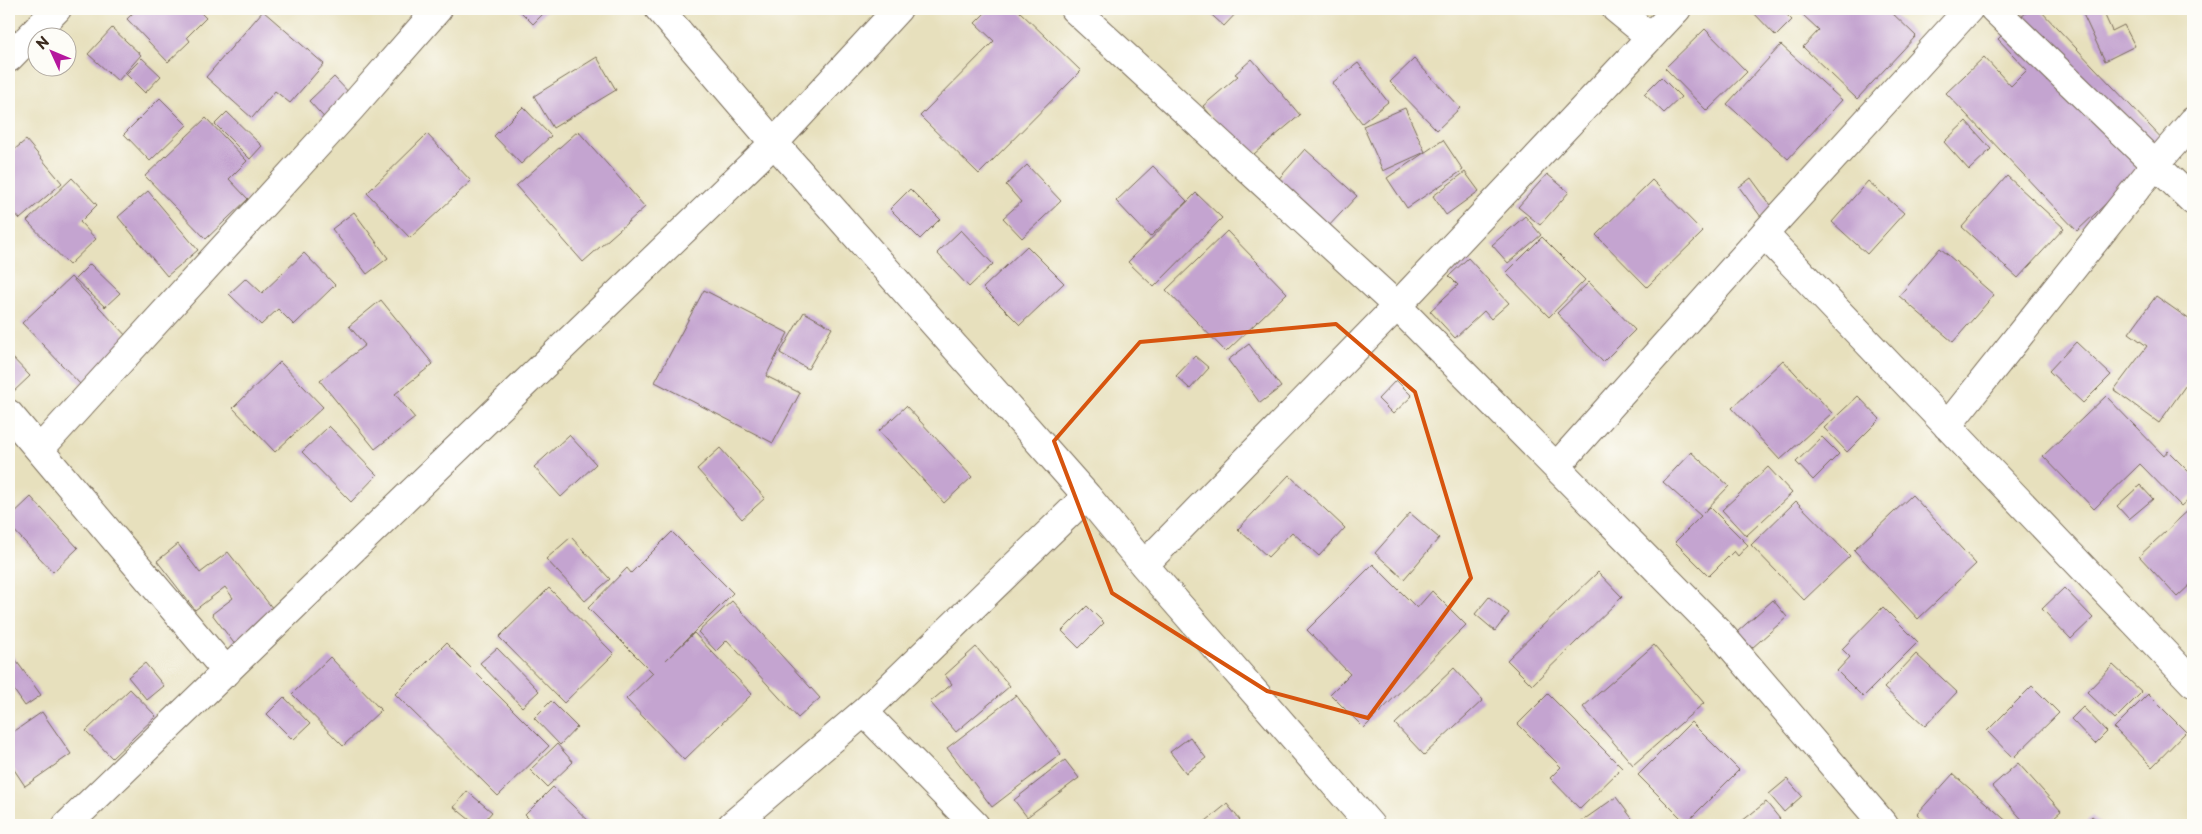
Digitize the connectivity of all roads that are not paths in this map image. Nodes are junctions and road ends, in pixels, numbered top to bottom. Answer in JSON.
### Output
{"nodes":[{"id":1,"x":57,"y":9,"type":"edge"},
{"id":2,"x":438,"y":9,"type":"edge"},
{"id":3,"x":659,"y":9,"type":"edge"},
{"id":4,"x":898,"y":9,"type":"edge"},
{"id":5,"x":1074,"y":9,"type":"edge"},
{"id":6,"x":1616,"y":9,"type":"edge"},
{"id":7,"x":1677,"y":9,"type":"edge"},
{"id":8,"x":1969,"y":9,"type":"edge"},
{"id":9,"x":1994,"y":9,"type":"edge"},
{"id":10,"x":1650,"y":37,"type":"junction"},
{"id":11,"x":9,"y":58,"type":"edge"},
{"id":12,"x":2193,"y":121,"type":"edge"},
{"id":13,"x":774,"y":143,"type":"junction"},
{"id":14,"x":2156,"y":164,"type":"junction"},
{"id":15,"x":2193,"y":201,"type":"edge"},
{"id":16,"x":1764,"y":234,"type":"junction"},
{"id":17,"x":1396,"y":306,"type":"junction"},
{"id":18,"x":9,"y":414,"type":"edge"},
{"id":19,"x":1947,"y":426,"type":"junction"},
{"id":20,"x":40,"y":449,"type":"junction"},
{"id":21,"x":1556,"y":468,"type":"junction"},
{"id":22,"x":1087,"y":496,"type":"junction"},
{"id":23,"x":1144,"y":565,"type":"junction"},
{"id":24,"x":227,"y":672,"type":"junction"},
{"id":25,"x":2193,"y":683,"type":"edge"},
{"id":26,"x":864,"y":712,"type":"junction"},
{"id":27,"x":67,"y":825,"type":"edge"},
{"id":28,"x":732,"y":825,"type":"edge"},
{"id":29,"x":975,"y":825,"type":"edge"},
{"id":30,"x":1370,"y":825,"type":"edge"},
{"id":31,"x":1884,"y":825,"type":"edge"}],
"edges":[{"from":1,"to":11,"type":"street"},
{"from":2,"to":20,"type":"street"},
{"from":3,"to":13,"type":"street"},
{"from":4,"to":13,"type":"street"},
{"from":5,"to":17,"type":"street"},
{"from":6,"to":10,"type":"street"},
{"from":7,"to":10,"type":"street"},
{"from":8,"to":16,"type":"street"},
{"from":9,"to":14,"type":"street"},
{"from":10,"to":17,"type":"street"},
{"from":12,"to":14,"type":"street"},
{"from":13,"to":22,"type":"street"},
{"from":13,"to":24,"type":"street"},
{"from":14,"to":15,"type":"street"},
{"from":14,"to":19,"type":"street"},
{"from":16,"to":19,"type":"street"},
{"from":16,"to":21,"type":"street"},
{"from":17,"to":21,"type":"street"},
{"from":17,"to":23,"type":"street"},
{"from":18,"to":20,"type":"street"},
{"from":19,"to":25,"type":"street"},
{"from":20,"to":24,"type":"street"},
{"from":21,"to":31,"type":"street"},
{"from":22,"to":23,"type":"street"},
{"from":22,"to":26,"type":"street"},
{"from":23,"to":30,"type":"street"},
{"from":24,"to":27,"type":"street"},
{"from":26,"to":28,"type":"street"},
{"from":26,"to":29,"type":"street"}]}
